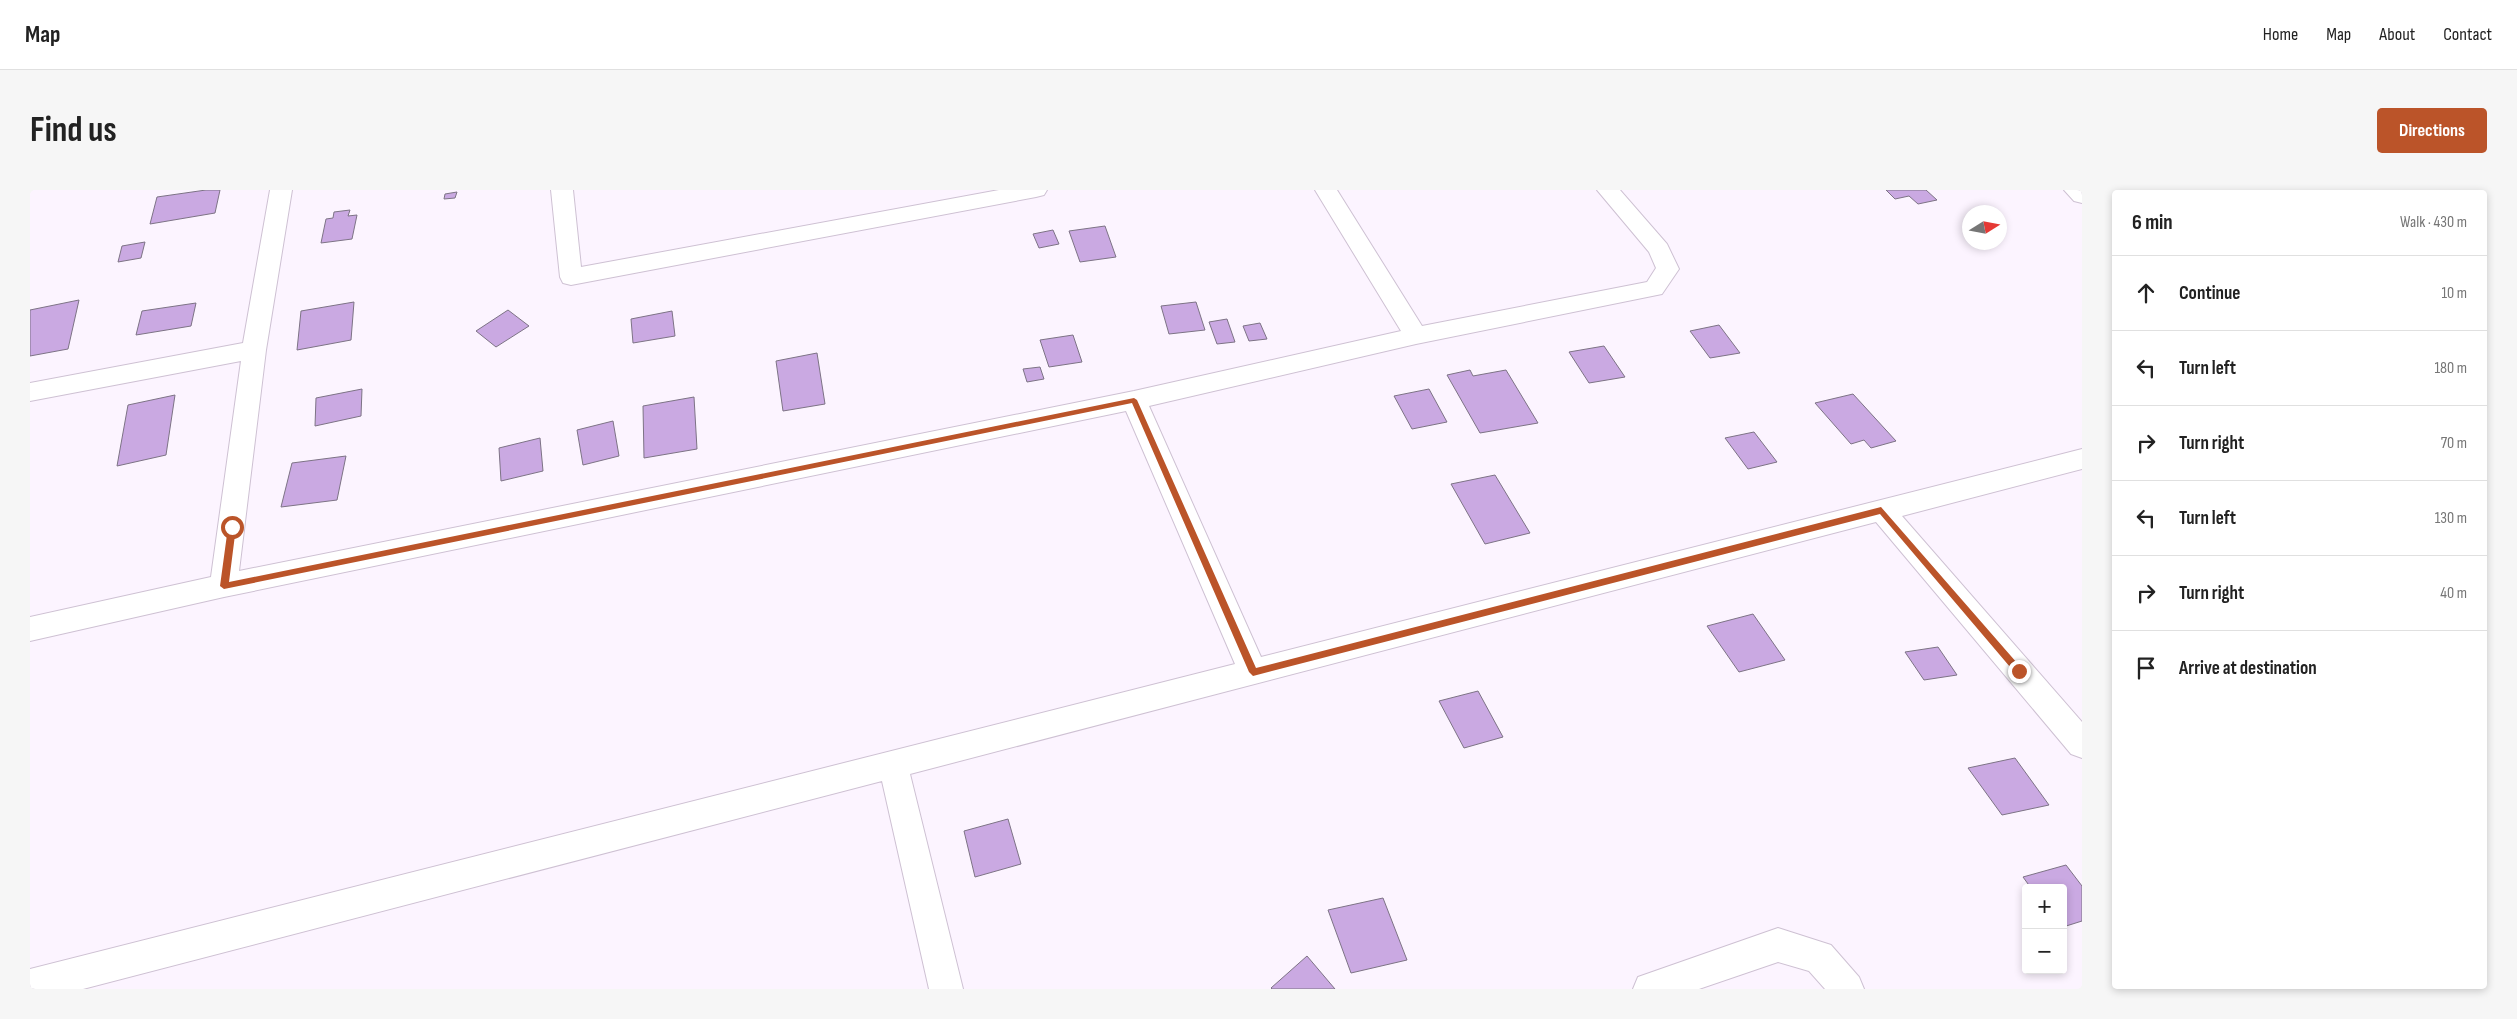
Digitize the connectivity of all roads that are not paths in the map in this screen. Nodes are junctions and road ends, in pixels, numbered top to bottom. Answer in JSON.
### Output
{"nodes":[{"id":1,"x":280,"y":190,"type":"edge"},
{"id":2,"x":562,"y":190,"type":"edge"},
{"id":3,"x":1036,"y":190,"type":"edge"},
{"id":4,"x":1326,"y":190,"type":"edge"},
{"id":5,"x":1608,"y":190,"type":"edge"},
{"id":6,"x":2075,"y":190,"type":"edge"},
{"id":7,"x":2082,"y":196,"type":"edge"},
{"id":8,"x":1416,"y":336,"type":"junction"},
{"id":9,"x":254,"y":350,"type":"junction"},
{"id":10,"x":30,"y":392,"type":"edge"},
{"id":11,"x":1134,"y":400,"type":"junction"},
{"id":12,"x":2082,"y":459,"type":"edge"},
{"id":13,"x":1881,"y":510,"type":"junction"},
{"id":14,"x":224,"y":586,"type":"junction"},
{"id":15,"x":30,"y":629,"type":"edge"},
{"id":16,"x":1253,"y":672,"type":"junction"},
{"id":17,"x":2082,"y":744,"type":"edge"},
{"id":18,"x":893,"y":765,"type":"junction"},
{"id":19,"x":98,"y":979,"type":"edge"},
{"id":20,"x":30,"y":986,"type":"edge"},
{"id":21,"x":946,"y":989,"type":"edge"},
{"id":22,"x":1650,"y":989,"type":"edge"},
{"id":23,"x":1847,"y":989,"type":"edge"}],
"edges":[{"from":1,"to":9,"type":"street"},
{"from":2,"to":3,"type":"street"},
{"from":4,"to":8,"type":"street"},
{"from":5,"to":8,"type":"street"},
{"from":6,"to":7,"type":"street"},
{"from":8,"to":11,"type":"street"},
{"from":9,"to":10,"type":"street"},
{"from":9,"to":14,"type":"street"},
{"from":11,"to":14,"type":"street"},
{"from":11,"to":16,"type":"street"},
{"from":12,"to":13,"type":"street"},
{"from":13,"to":16,"type":"street"},
{"from":13,"to":17,"type":"street"},
{"from":14,"to":15,"type":"street"},
{"from":16,"to":18,"type":"street"},
{"from":18,"to":19,"type":"street"},
{"from":18,"to":21,"type":"street"},
{"from":19,"to":20,"type":"street"},
{"from":22,"to":23,"type":"street"}]}
